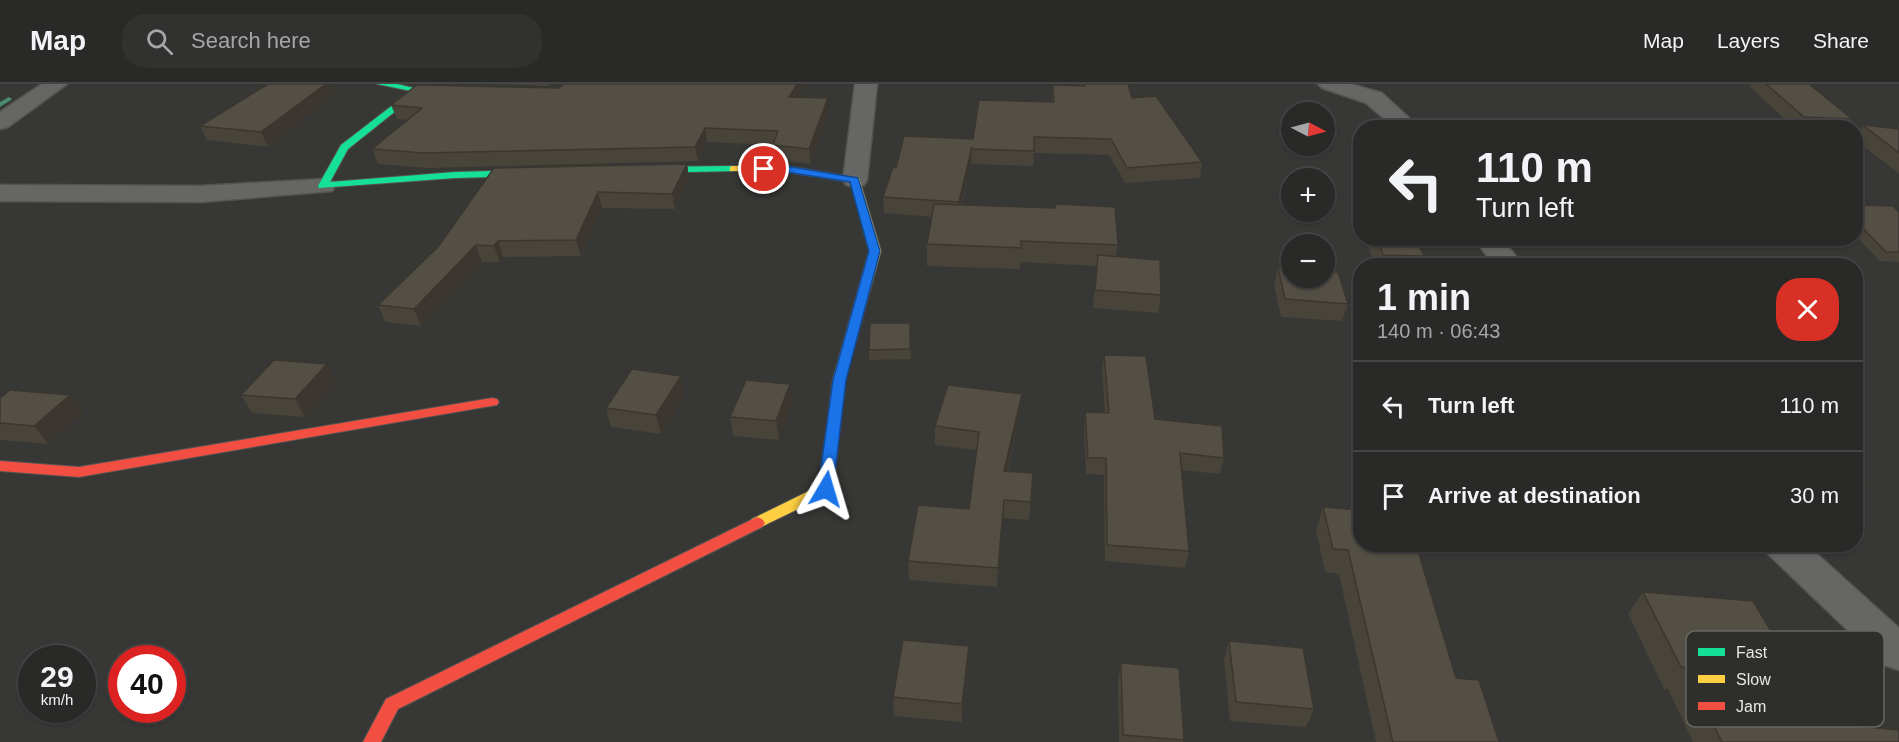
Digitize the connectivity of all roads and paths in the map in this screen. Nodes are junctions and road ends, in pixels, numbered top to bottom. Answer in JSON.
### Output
{"nodes":[{"id":1,"x":49,"y":84,"type":"edge"},
{"id":2,"x":56,"y":84,"type":"edge"},
{"id":3,"x":381,"y":84,"type":"edge"},
{"id":4,"x":866,"y":84,"type":"edge"},
{"id":5,"x":1329,"y":84,"type":"edge"},
{"id":6,"x":417,"y":90,"type":"junction"},
{"id":7,"x":10,"y":91,"type":"dead end"},
{"id":8,"x":440,"y":91,"type":"edge"},
{"id":9,"x":1400,"y":120,"type":"edge"},
{"id":10,"x":0,"y":122,"type":"edge"},
{"id":11,"x":622,"y":171,"type":"edge"},
{"id":12,"x":544,"y":173,"type":"edge"},
{"id":13,"x":855,"y":180,"type":"junction"},
{"id":14,"x":323,"y":186,"type":"junction"},
{"id":15,"x":0,"y":193,"type":"edge"},
{"id":16,"x":1493,"y":246,"type":"edge"},
{"id":17,"x":1503,"y":258,"type":"edge"},
{"id":18,"x":492,"y":402,"type":"dead end"},
{"id":19,"x":0,"y":466,"type":"edge"},
{"id":20,"x":1791,"y":552,"type":"edge"},
{"id":21,"x":1875,"y":631,"type":"edge"},
{"id":22,"x":1884,"y":639,"type":"edge"},
{"id":23,"x":1899,"y":653,"type":"edge"},
{"id":24,"x":372,"y":742,"type":"edge"}],
"edges":[{"from":1,"to":7,"type":"street"},
{"from":2,"to":10,"type":"street"},
{"from":3,"to":6,"type":"street"},
{"from":4,"to":13,"type":"street"},
{"from":5,"to":9,"type":"street"},
{"from":6,"to":8,"type":"street"},
{"from":6,"to":14,"type":"street"},
{"from":11,"to":13,"type":"street"},
{"from":12,"to":14,"type":"street"},
{"from":13,"to":24,"type":"street"},
{"from":14,"to":15,"type":"street"},
{"from":16,"to":17,"type":"street"},
{"from":18,"to":19,"type":"street"},
{"from":20,"to":21,"type":"street"},
{"from":22,"to":23,"type":"street"}]}
